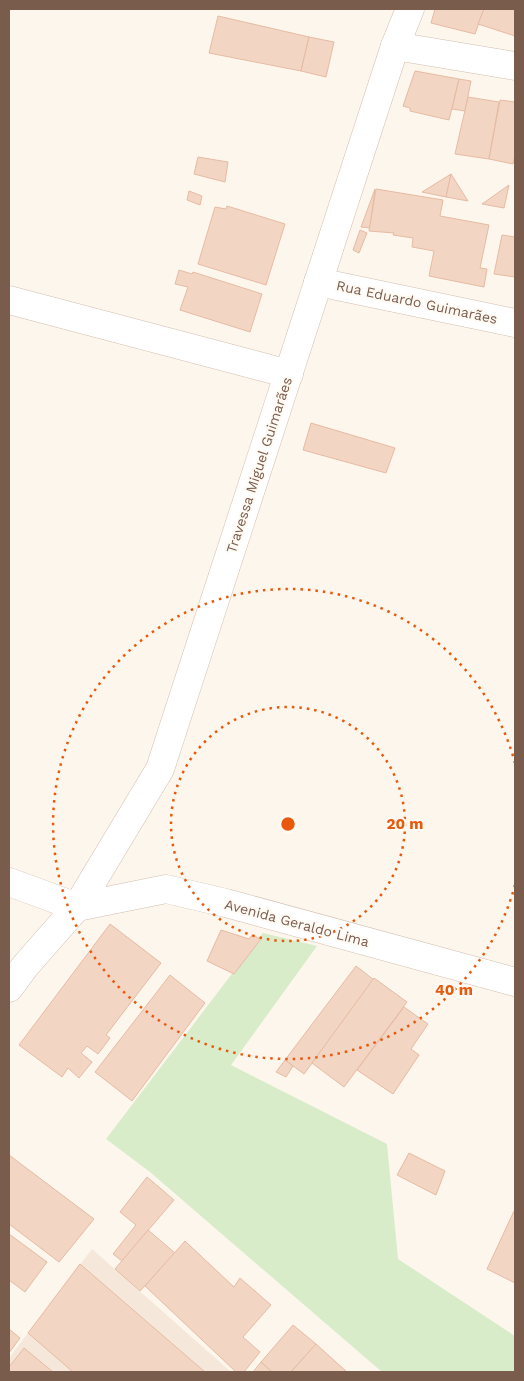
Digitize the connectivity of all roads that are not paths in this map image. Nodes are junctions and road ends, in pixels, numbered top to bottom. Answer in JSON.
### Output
{"nodes":[{"id":1,"x":410,"y":9,"type":"edge"},
{"id":2,"x":395,"y":46,"type":"junction"},
{"id":3,"x":515,"y":66,"type":"edge"},
{"id":4,"x":318,"y":282,"type":"junction"},
{"id":5,"x":9,"y":300,"type":"edge"},
{"id":6,"x":515,"y":323,"type":"edge"},
{"id":7,"x":289,"y":374,"type":"junction"},
{"id":8,"x":9,"y":882,"type":"edge"},
{"id":9,"x":77,"y":907,"type":"junction"},
{"id":10,"x":515,"y":982,"type":"edge"},
{"id":11,"x":9,"y":988,"type":"edge"}],
"edges":[{"from":1,"to":2,"type":"street","name":"Travessa Miguel Guimarães"},
{"from":2,"to":3,"type":"street"},
{"from":2,"to":4,"type":"street","name":"Travessa Miguel Guimarães"},
{"from":4,"to":6,"type":"street","name":"Rua Eduardo Guimarães"},
{"from":4,"to":7,"type":"street","name":"Travessa Miguel Guimarães"},
{"from":5,"to":7,"type":"street"},
{"from":7,"to":9,"type":"street","name":"Travessa Miguel Guimarães"},
{"from":8,"to":9,"type":"street"},
{"from":9,"to":10,"type":"street","name":"Avenida Geraldo Lima"},
{"from":9,"to":11,"type":"street","name":"Travessa Miguel Guimarães"}]}
